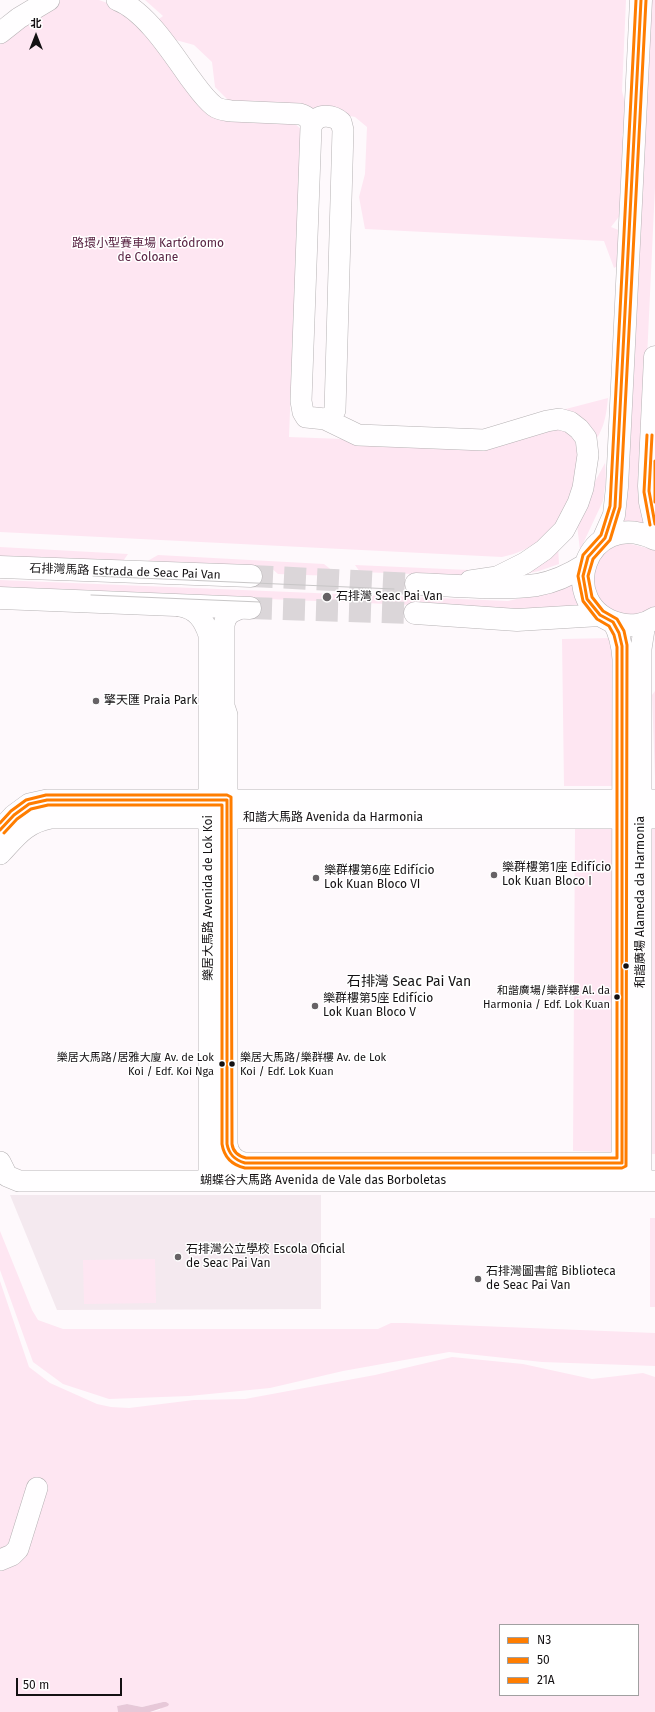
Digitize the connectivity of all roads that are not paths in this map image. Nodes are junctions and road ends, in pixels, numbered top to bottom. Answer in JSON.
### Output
{"nodes":[{"id":1,"x":49,"y":0,"type":"edge"},
{"id":2,"x":117,"y":0,"type":"edge"},
{"id":3,"x":641,"y":0,"type":"edge"},
{"id":4,"x":0,"y":33,"type":"edge"},
{"id":5,"x":311,"y":127,"type":"junction"},
{"id":6,"x":305,"y":273,"type":"junction"},
{"id":7,"x":339,"y":275,"type":"junction"},
{"id":8,"x":655,"y":357,"type":"edge"},
{"id":9,"x":325,"y":419,"type":"junction"},
{"id":10,"x":655,"y":524,"type":"edge"},
{"id":11,"x":655,"y":539,"type":"edge"},
{"id":12,"x":604,"y":540,"type":"junction"},
{"id":13,"x":585,"y":565,"type":"junction"},
{"id":14,"x":0,"y":567,"type":"edge"},
{"id":15,"x":251,"y":576,"type":"tunnel mouth"},
{"id":16,"x":416,"y":584,"type":"tunnel mouth"},
{"id":17,"x":453,"y":584,"type":"junction"},
{"id":18,"x":0,"y":598,"type":"edge"},
{"id":19,"x":180,"y":606,"type":"junction"},
{"id":20,"x":245,"y":608,"type":"joint"},
{"id":21,"x":414,"y":613,"type":"tunnel mouth"},
{"id":22,"x":607,"y":619,"type":"junction"},
{"id":23,"x":652,"y":620,"type":"edge"},
{"id":24,"x":218,"y":809,"type":"junction"},
{"id":25,"x":639,"y":809,"type":"edge"},
{"id":26,"x":0,"y":830,"type":"edge"},
{"id":27,"x":0,"y":854,"type":"edge"},
{"id":28,"x":227,"y":1144,"type":"junction"},
{"id":29,"x":0,"y":1162,"type":"edge"},
{"id":30,"x":639,"y":1172,"type":"edge"},
{"id":31,"x":218,"y":1181,"type":"junction"},
{"id":32,"x":37,"y":1488,"type":"dead end"},
{"id":33,"x":0,"y":1560,"type":"edge"}],
"edges":[{"from":1,"to":4,"type":"street"},
{"from":2,"to":5,"type":"street"},
{"from":3,"to":12,"type":"main road"},
{"from":5,"to":6,"type":"street"},
{"from":5,"to":7,"type":"street"},
{"from":6,"to":7,"type":"street"},
{"from":6,"to":9,"type":"street"},
{"from":7,"to":9,"type":"street"},
{"from":8,"to":10,"type":"main road"},
{"from":9,"to":17,"type":"street"},
{"from":11,"to":12,"type":"main road"},
{"from":12,"to":13,"type":"main road"},
{"from":13,"to":17,"type":"main road"},
{"from":13,"to":22,"type":"main road"},
{"from":14,"to":15,"type":"main road","name":"石排灣馬路 Estrada de Seac Pai Van"},
{"from":16,"to":17,"type":"main road"},
{"from":18,"to":19,"type":"main road"},
{"from":19,"to":20,"type":"main road"},
{"from":19,"to":24,"type":"street","name":"樂居大馬路 Avenida de Lok Koi"},
{"from":20,"to":24,"type":"street","name":"樂居大馬路 Avenida de Lok Koi"},
{"from":21,"to":22,"type":"main road"},
{"from":22,"to":23,"type":"main road"},
{"from":22,"to":25,"type":"street","name":"和諧廣場 Alameda da Harmonia"},
{"from":23,"to":25,"type":"street","name":"和諧廣場 Alameda da Harmonia"},
{"from":24,"to":25,"type":"street","name":"和諧大馬路 Avenida da Harmonia"},
{"from":24,"to":26,"type":"street","name":"和諧大馬路 Avenida da Harmonia"},
{"from":24,"to":27,"type":"street","name":"和諧大馬路 Avenida da Harmonia"},
{"from":24,"to":28,"type":"street","name":"樂居大馬路 Avenida de Lok Koi"},
{"from":24,"to":31,"type":"street","name":"樂居大馬路 Avenida de Lok Koi"},
{"from":25,"to":30,"type":"street","name":"和諧廣場 Alameda da Harmonia"},
{"from":28,"to":30,"type":"street","name":"蝴蝶谷大馬路 Avenida de Vale das Borboletas"},
{"from":28,"to":31,"type":"street","name":"樂居大馬路 Avenida de Lok Koi"},
{"from":29,"to":31,"type":"street","name":"蝴蝶谷大馬路 Avenida de Vale das Borboletas"},
{"from":30,"to":31,"type":"street","name":"蝴蝶谷大馬路 Avenida de Vale das Borboletas"},
{"from":32,"to":33,"type":"street"}]}
